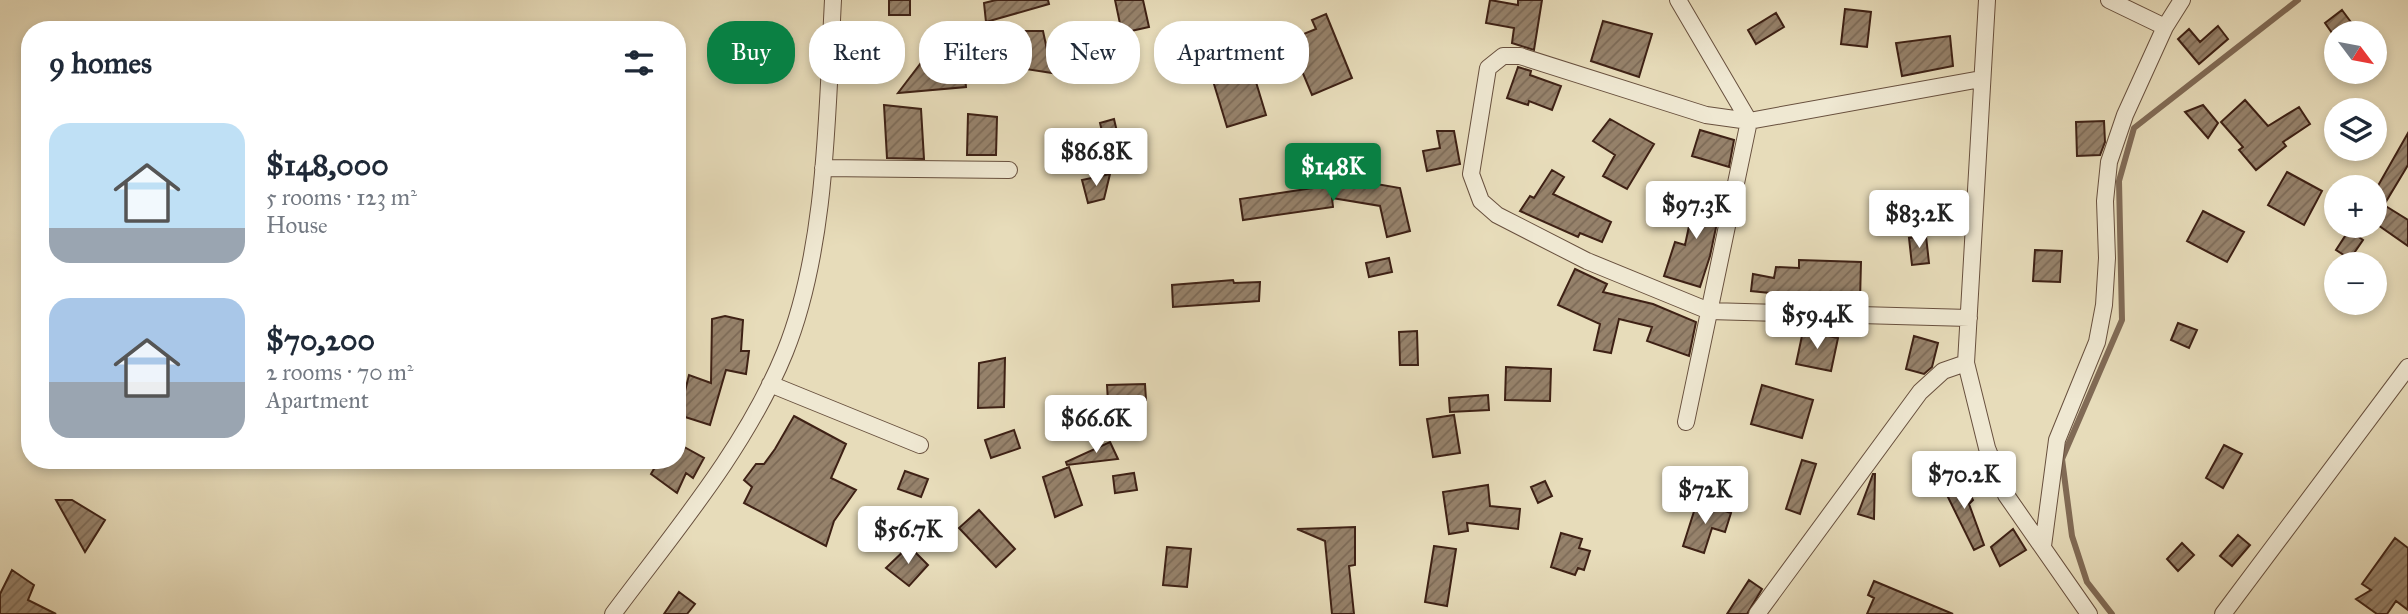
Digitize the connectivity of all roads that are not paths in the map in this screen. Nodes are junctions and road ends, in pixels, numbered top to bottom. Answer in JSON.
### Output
{"nodes":[{"id":1,"x":833,"y":0,"type":"edge"},
{"id":2,"x":1678,"y":0,"type":"edge"},
{"id":3,"x":1987,"y":0,"type":"edge"},
{"id":4,"x":2109,"y":0,"type":"edge"},
{"id":5,"x":2182,"y":0,"type":"edge"},
{"id":6,"x":2165,"y":27,"type":"junction"},
{"id":7,"x":1981,"y":79,"type":"junction"},
{"id":8,"x":1749,"y":121,"type":"junction"},
{"id":9,"x":823,"y":168,"type":"junction"},
{"id":10,"x":1009,"y":170,"type":"dead end"},
{"id":11,"x":1709,"y":311,"type":"junction"},
{"id":12,"x":1969,"y":318,"type":"junction"},
{"id":13,"x":1966,"y":363,"type":"junction"},
{"id":14,"x":2408,"y":367,"type":"edge"},
{"id":15,"x":771,"y":384,"type":"junction"},
{"id":16,"x":1686,"y":422,"type":"dead end"},
{"id":17,"x":920,"y":445,"type":"dead end"},
{"id":18,"x":2043,"y":546,"type":"junction"},
{"id":19,"x":612,"y":614,"type":"edge"},
{"id":20,"x":1757,"y":614,"type":"edge"},
{"id":21,"x":2089,"y":614,"type":"edge"},
{"id":22,"x":2223,"y":614,"type":"edge"}],
"edges":[{"from":1,"to":9,"type":"street"},
{"from":2,"to":8,"type":"street"},
{"from":3,"to":7,"type":"street"},
{"from":4,"to":6,"type":"street"},
{"from":5,"to":6,"type":"street"},
{"from":6,"to":18,"type":"street"},
{"from":7,"to":8,"type":"street"},
{"from":7,"to":12,"type":"street"},
{"from":8,"to":11,"type":"street"},
{"from":8,"to":11,"type":"street"},
{"from":9,"to":10,"type":"street"},
{"from":9,"to":15,"type":"street"},
{"from":11,"to":12,"type":"street"},
{"from":11,"to":16,"type":"street"},
{"from":12,"to":13,"type":"street"},
{"from":13,"to":18,"type":"street"},
{"from":13,"to":20,"type":"street"},
{"from":14,"to":22,"type":"street"},
{"from":15,"to":17,"type":"street"},
{"from":15,"to":19,"type":"street"},
{"from":18,"to":21,"type":"street"}]}
